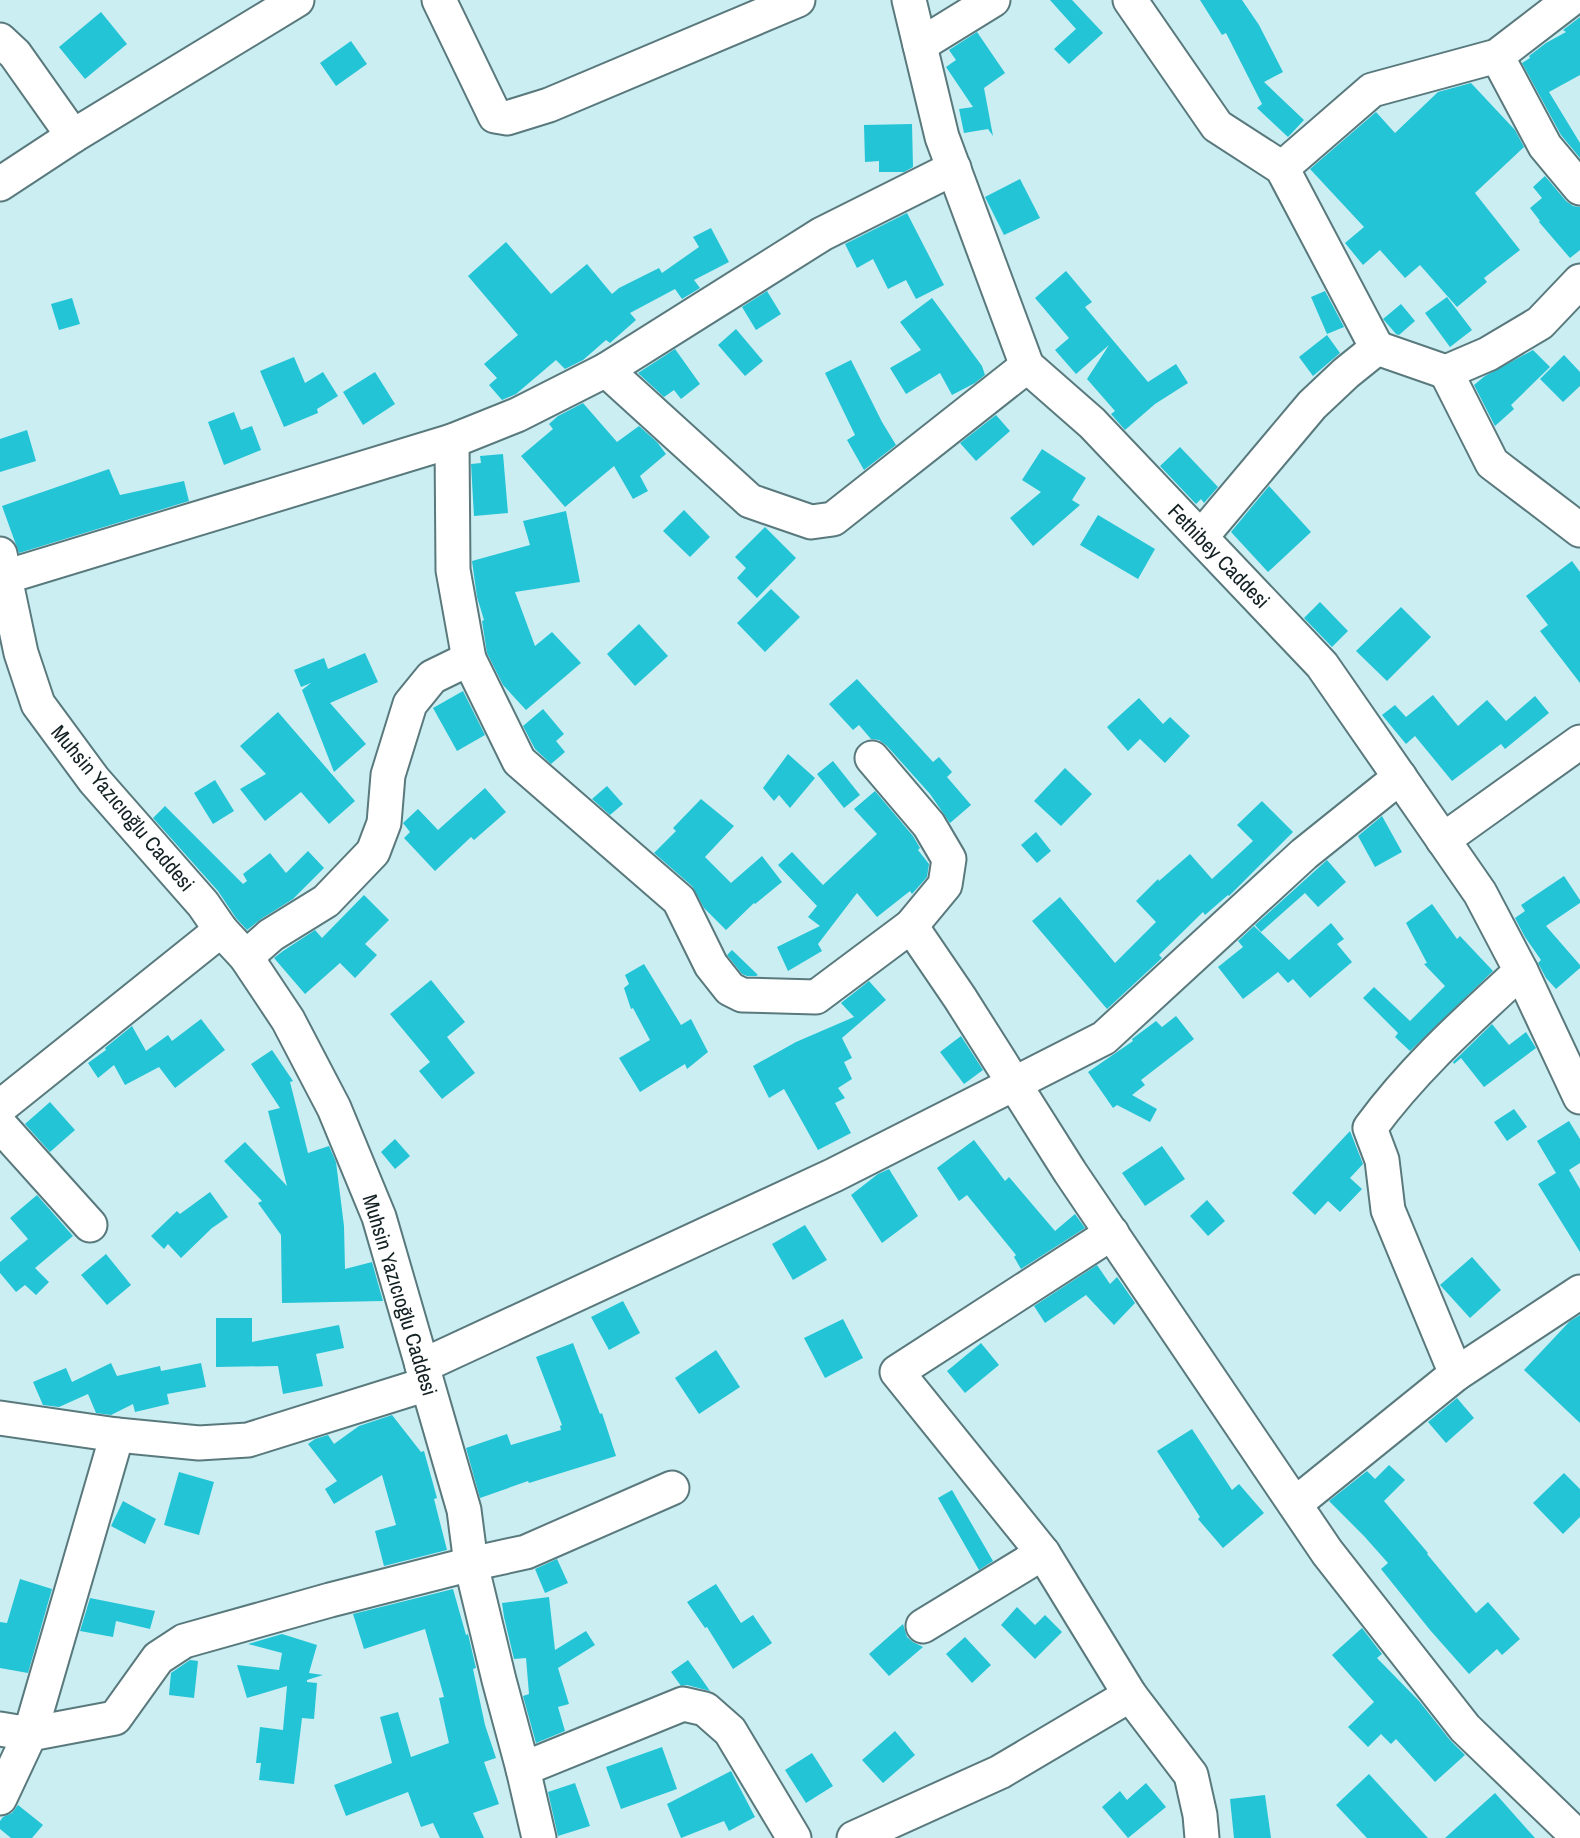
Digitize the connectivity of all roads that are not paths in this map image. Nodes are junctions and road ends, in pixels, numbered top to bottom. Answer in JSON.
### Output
{"nodes":[{"id":1,"x":297,"y":0,"type":"edge"},
{"id":2,"x":439,"y":0,"type":"edge"},
{"id":3,"x":798,"y":0,"type":"edge"},
{"id":4,"x":909,"y":0,"type":"edge"},
{"id":5,"x":993,"y":0,"type":"edge"},
{"id":6,"x":1130,"y":0,"type":"edge"},
{"id":7,"x":1570,"y":0,"type":"edge"},
{"id":8,"x":0,"y":40,"type":"edge"},
{"id":9,"x":920,"y":45,"type":"junction"},
{"id":10,"x":1497,"y":56,"type":"junction"},
{"id":11,"x":73,"y":135,"type":"junction"},
{"id":12,"x":954,"y":168,"type":"junction"},
{"id":13,"x":1282,"y":169,"type":"junction"},
{"id":14,"x":0,"y":184,"type":"edge"},
{"id":15,"x":1580,"y":188,"type":"edge"},
{"id":16,"x":1580,"y":281,"type":"edge"},
{"id":17,"x":1377,"y":348,"type":"junction"},
{"id":18,"x":1027,"y":366,"type":"junction"},
{"id":19,"x":606,"y":370,"type":"junction"},
{"id":20,"x":1446,"y":372,"type":"junction"},
{"id":21,"x":452,"y":441,"type":"junction"},
{"id":22,"x":1580,"y":530,"type":"edge"},
{"id":23,"x":1201,"y":537,"type":"junction"},
{"id":24,"x":2,"y":566,"type":"edge"},
{"id":25,"x":469,"y":659,"type":"junction"},
{"id":26,"x":1580,"y":742,"type":"edge"},
{"id":27,"x":872,"y":758,"type":"dead end"},
{"id":28,"x":1400,"y":777,"type":"junction"},
{"id":29,"x":1443,"y":840,"type":"junction"},
{"id":30,"x":911,"y":926,"type":"junction"},
{"id":31,"x":221,"y":930,"type":"junction"},
{"id":32,"x":246,"y":957,"type":"junction"},
{"id":33,"x":1521,"y":971,"type":"junction"},
{"id":34,"x":1014,"y":1083,"type":"junction"},
{"id":35,"x":1579,"y":1088,"type":"edge"},
{"id":36,"x":0,"y":1107,"type":"edge"},
{"id":37,"x":0,"y":1125,"type":"edge"},
{"id":38,"x":90,"y":1225,"type":"dead end"},
{"id":39,"x":1112,"y":1233,"type":"junction"},
{"id":40,"x":1580,"y":1292,"type":"edge"},
{"id":41,"x":1456,"y":1374,"type":"junction"},
{"id":42,"x":425,"y":1375,"type":"junction"},
{"id":43,"x":0,"y":1418,"type":"edge"},
{"id":44,"x":117,"y":1435,"type":"junction"},
{"id":45,"x":672,"y":1488,"type":"dead end"},
{"id":46,"x":1295,"y":1504,"type":"junction"},
{"id":47,"x":1043,"y":1553,"type":"junction"},
{"id":48,"x":471,"y":1564,"type":"junction"},
{"id":49,"x":923,"y":1626,"type":"dead end"},
{"id":50,"x":1130,"y":1695,"type":"junction"},
{"id":51,"x":15,"y":1731,"type":"edge"},
{"id":52,"x":523,"y":1769,"type":"junction"},
{"id":53,"x":0,"y":1798,"type":"edge"},
{"id":54,"x":1576,"y":1835,"type":"edge"},
{"id":55,"x":539,"y":1838,"type":"edge"},
{"id":56,"x":794,"y":1838,"type":"edge"},
{"id":57,"x":854,"y":1838,"type":"edge"},
{"id":58,"x":1202,"y":1838,"type":"edge"}],
"edges":[{"from":1,"to":11,"type":"street"},
{"from":2,"to":3,"type":"street"},
{"from":4,"to":9,"type":"street","name":"Fethibey Caddesi"},
{"from":5,"to":9,"type":"street"},
{"from":6,"to":13,"type":"street"},
{"from":7,"to":10,"type":"street"},
{"from":8,"to":11,"type":"street"},
{"from":9,"to":12,"type":"street","name":"Fethibey Caddesi"},
{"from":10,"to":13,"type":"street"},
{"from":10,"to":15,"type":"street"},
{"from":11,"to":14,"type":"street"},
{"from":12,"to":18,"type":"street","name":"Fethibey Caddesi"},
{"from":12,"to":19,"type":"street"},
{"from":13,"to":17,"type":"street"},
{"from":16,"to":20,"type":"street"},
{"from":17,"to":20,"type":"street"},
{"from":17,"to":23,"type":"street"},
{"from":18,"to":19,"type":"street"},
{"from":18,"to":23,"type":"street","name":"Fethibey Caddesi"},
{"from":19,"to":21,"type":"street"},
{"from":20,"to":22,"type":"street"},
{"from":21,"to":24,"type":"street"},
{"from":21,"to":25,"type":"street"},
{"from":23,"to":28,"type":"street","name":"Fethibey Caddesi"},
{"from":24,"to":31,"type":"street","name":"Muhsin Yazıcıoğlu Caddesi"},
{"from":25,"to":30,"type":"street"},
{"from":25,"to":32,"type":"street"},
{"from":26,"to":29,"type":"street"},
{"from":27,"to":30,"type":"street"},
{"from":28,"to":29,"type":"street","name":"Fethibey Caddesi"},
{"from":28,"to":34,"type":"street"},
{"from":29,"to":33,"type":"street","name":"Fethibey Caddesi"},
{"from":30,"to":34,"type":"street"},
{"from":31,"to":32,"type":"street","name":"Muhsin Yazıcıoğlu Caddesi"},
{"from":31,"to":36,"type":"street"},
{"from":32,"to":42,"type":"street","name":"Muhsin Yazıcıoğlu Caddesi"},
{"from":33,"to":35,"type":"street","name":"Fethibey Caddesi"},
{"from":33,"to":41,"type":"street"},
{"from":34,"to":39,"type":"street"},
{"from":34,"to":42,"type":"street"},
{"from":37,"to":38,"type":"street"},
{"from":39,"to":46,"type":"street"},
{"from":39,"to":47,"type":"street"},
{"from":40,"to":41,"type":"street"},
{"from":41,"to":46,"type":"street"},
{"from":42,"to":44,"type":"street"},
{"from":42,"to":48,"type":"street","name":"Muhsin Yazıcıoğlu Caddesi"},
{"from":43,"to":44,"type":"street"},
{"from":44,"to":51,"type":"street"},
{"from":45,"to":48,"type":"street"},
{"from":46,"to":54,"type":"street"},
{"from":47,"to":49,"type":"street"},
{"from":47,"to":50,"type":"street"},
{"from":48,"to":51,"type":"street"},
{"from":48,"to":52,"type":"street","name":"Muhsin Yazıcıoğlu Caddesi"},
{"from":50,"to":57,"type":"street"},
{"from":50,"to":58,"type":"street"},
{"from":51,"to":53,"type":"street"},
{"from":52,"to":55,"type":"street","name":"Muhsin Yazıcıoğlu Caddesi"},
{"from":52,"to":56,"type":"street"}]}
